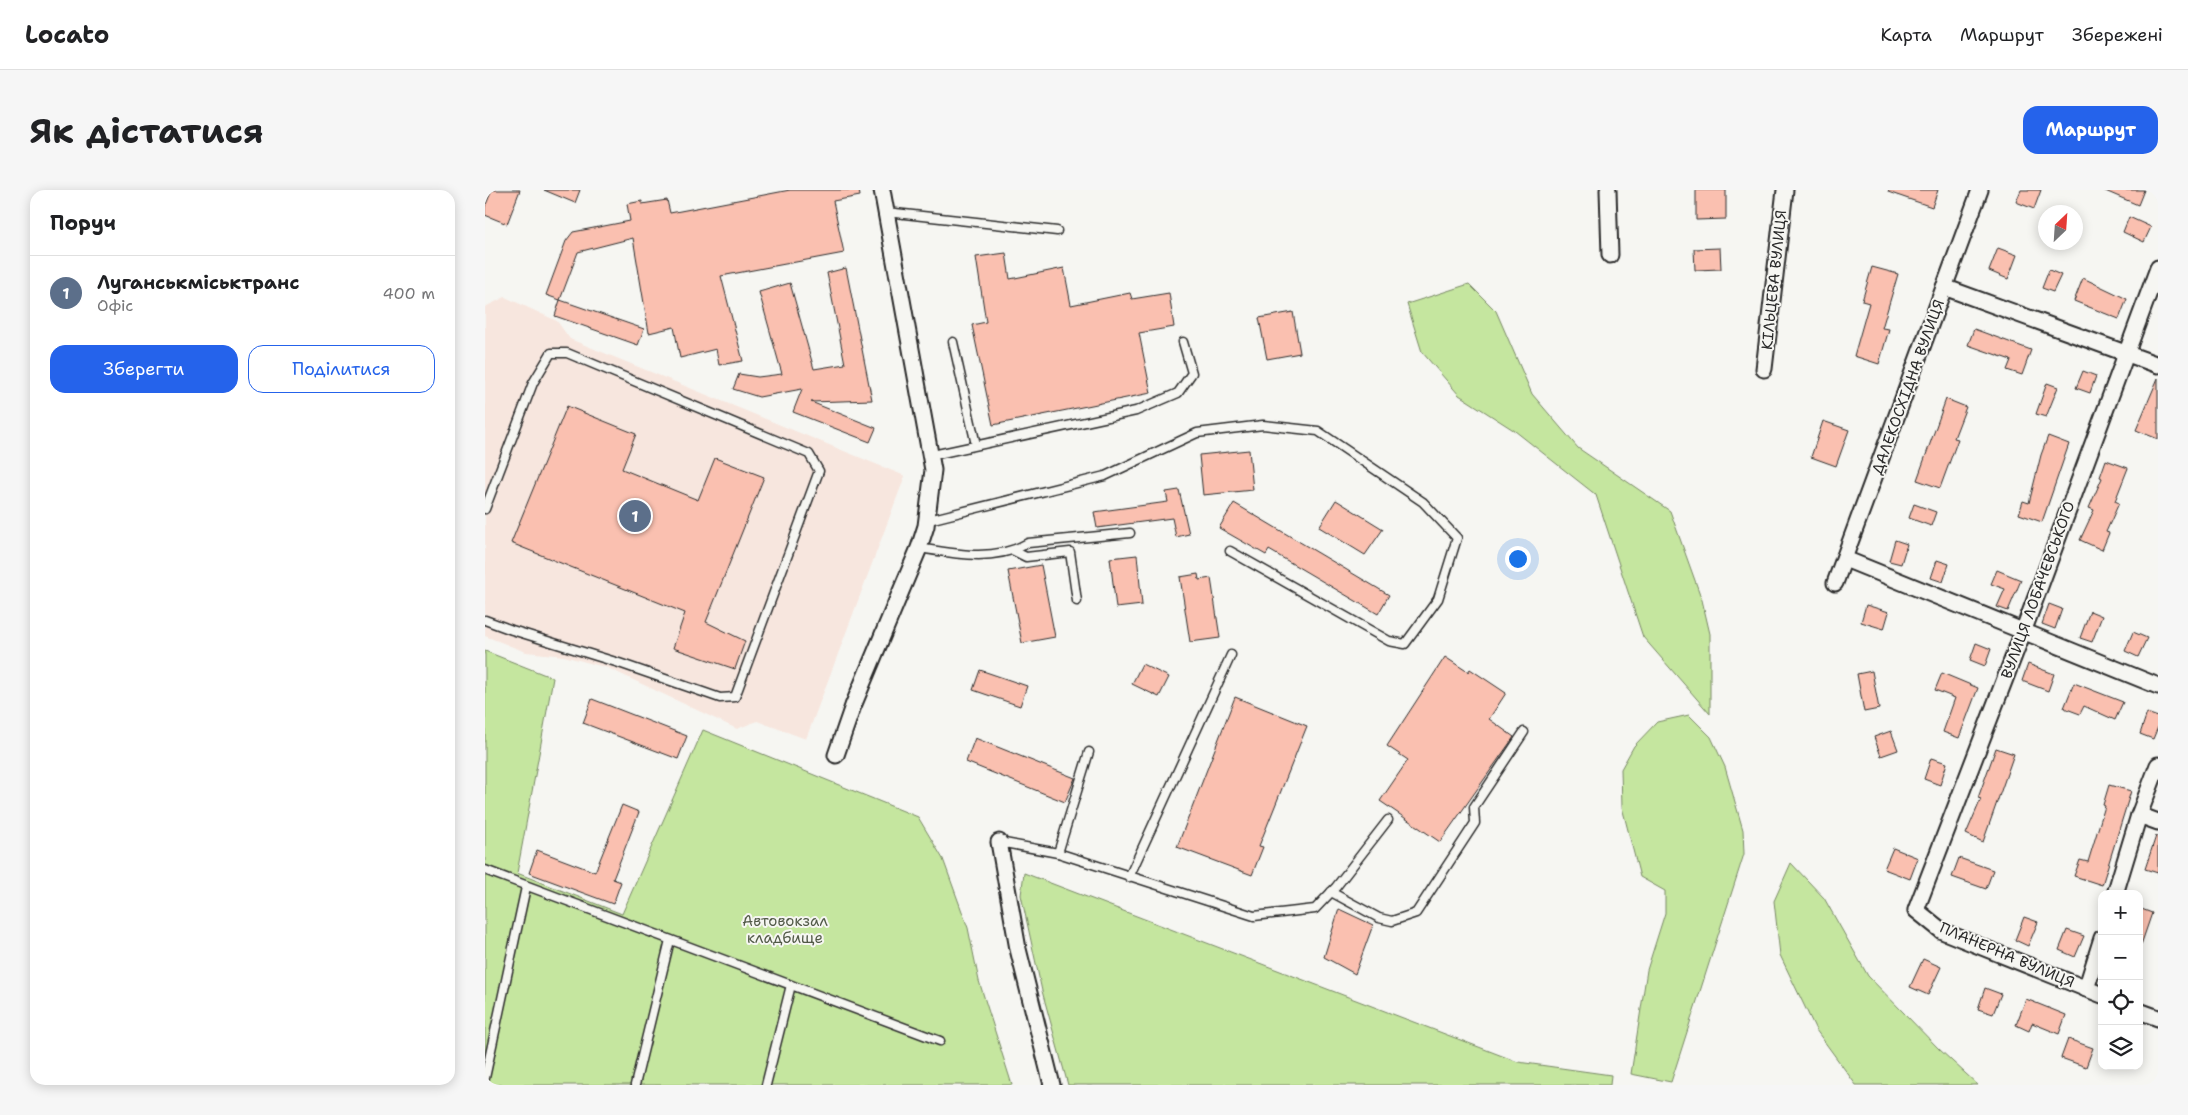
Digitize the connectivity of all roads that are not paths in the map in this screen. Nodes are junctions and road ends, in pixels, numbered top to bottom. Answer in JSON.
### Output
{"nodes":[{"id":1,"x":882,"y":190,"type":"edge"},
{"id":2,"x":1608,"y":190,"type":"edge"},
{"id":3,"x":1785,"y":190,"type":"edge"},
{"id":4,"x":1980,"y":190,"type":"edge"},
{"id":5,"x":886,"y":212,"type":"junction"},
{"id":6,"x":1057,"y":232,"type":"dead end"},
{"id":7,"x":1610,"y":255,"type":"dead end"},
{"id":8,"x":2158,"y":268,"type":"edge"},
{"id":9,"x":1945,"y":287,"type":"junction"},
{"id":10,"x":953,"y":342,"type":"dead end"},
{"id":11,"x":1183,"y":342,"type":"dead end"},
{"id":12,"x":2126,"y":353,"type":"junction"},
{"id":13,"x":2158,"y":366,"type":"edge"},
{"id":14,"x":1764,"y":369,"type":"dead end"},
{"id":15,"x":976,"y":446,"type":"junction"},
{"id":16,"x":929,"y":456,"type":"junction"},
{"id":17,"x":485,"y":509,"type":"edge"},
{"id":18,"x":925,"y":521,"type":"junction"},
{"id":19,"x":1130,"y":533,"type":"dead end"},
{"id":20,"x":919,"y":548,"type":"junction"},
{"id":21,"x":1014,"y":551,"type":"junction"},
{"id":22,"x":1230,"y":552,"type":"dead end"},
{"id":23,"x":1845,"y":559,"type":"junction"},
{"id":24,"x":1835,"y":583,"type":"dead end"},
{"id":25,"x":1077,"y":601,"type":"dead end"},
{"id":26,"x":485,"y":620,"type":"edge"},
{"id":27,"x":2023,"y":632,"type":"junction"},
{"id":28,"x":1231,"y":655,"type":"dead end"},
{"id":29,"x":2158,"y":686,"type":"edge"},
{"id":30,"x":1524,"y":732,"type":"dead end"},
{"id":31,"x":1089,"y":752,"type":"dead end"},
{"id":32,"x":836,"y":755,"type":"dead end"},
{"id":33,"x":2158,"y":765,"type":"edge"},
{"id":34,"x":2139,"y":815,"type":"junction"},
{"id":35,"x":1388,"y":820,"type":"dead end"},
{"id":36,"x":2158,"y":822,"type":"edge"},
{"id":37,"x":999,"y":842,"type":"joint"},
{"id":38,"x":1058,"y":853,"type":"junction"},
{"id":39,"x":485,"y":870,"type":"edge"},
{"id":40,"x":1129,"y":877,"type":"junction"},
{"id":41,"x":526,"y":887,"type":"junction"},
{"id":42,"x":2116,"y":890,"type":"edge"},
{"id":43,"x":1331,"y":892,"type":"junction"},
{"id":44,"x":1916,"y":910,"type":"joint"},
{"id":45,"x":670,"y":940,"type":"junction"},
{"id":46,"x":2098,"y":952,"type":"edge"},
{"id":47,"x":791,"y":985,"type":"junction"},
{"id":48,"x":2087,"y":989,"type":"junction"},
{"id":49,"x":2098,"y":993,"type":"edge"},
{"id":50,"x":2143,"y":1012,"type":"edge"},
{"id":51,"x":2158,"y":1018,"type":"edge"},
{"id":52,"x":940,"y":1041,"type":"dead end"},
{"id":53,"x":485,"y":1078,"type":"edge"},
{"id":54,"x":635,"y":1085,"type":"edge"},
{"id":55,"x":765,"y":1085,"type":"edge"},
{"id":56,"x":1052,"y":1085,"type":"edge"}],
"edges":[{"from":1,"to":5,"type":"street"},
{"from":2,"to":7,"type":"street"},
{"from":3,"to":14,"type":"street","name":"КІЛЬЦЕВА ВУЛИЦЯ"},
{"from":4,"to":9,"type":"street","name":"ДАЛЕКОСХІДНА ВУЛИЦЯ"},
{"from":5,"to":6,"type":"lane"},
{"from":5,"to":16,"type":"street"},
{"from":8,"to":12,"type":"street","name":"ВУЛИЦЯ ЛОБАЧЕВСЬКОГО"},
{"from":9,"to":12,"type":"street"},
{"from":9,"to":23,"type":"street","name":"ДАЛЕКОСХІДНА ВУЛИЦЯ"},
{"from":10,"to":15,"type":"lane"},
{"from":11,"to":15,"type":"lane"},
{"from":12,"to":13,"type":"street"},
{"from":12,"to":27,"type":"street","name":"ВУЛИЦЯ ЛОБАЧЕВСЬКОГО"},
{"from":15,"to":16,"type":"lane"},
{"from":16,"to":18,"type":"street"},
{"from":17,"to":26,"type":"lane"},
{"from":18,"to":20,"type":"street"},
{"from":18,"to":22,"type":"lane"},
{"from":19,"to":21,"type":"lane"},
{"from":20,"to":21,"type":"lane"},
{"from":20,"to":32,"type":"street"},
{"from":21,"to":25,"type":"lane"},
{"from":23,"to":24,"type":"street","name":"ДАЛЕКОСХІДНА ВУЛИЦЯ"},
{"from":23,"to":27,"type":"street"},
{"from":27,"to":29,"type":"street"},
{"from":27,"to":44,"type":"street","name":"ВУЛИЦЯ ЛОБАЧЕВСЬКОГО"},
{"from":28,"to":40,"type":"lane"},
{"from":30,"to":43,"type":"lane"},
{"from":31,"to":38,"type":"lane"},
{"from":33,"to":34,"type":"street"},
{"from":34,"to":36,"type":"street"},
{"from":34,"to":42,"type":"street"},
{"from":35,"to":43,"type":"lane"},
{"from":37,"to":38,"type":"lane"},
{"from":37,"to":56,"type":"street"},
{"from":38,"to":40,"type":"lane"},
{"from":39,"to":41,"type":"lane"},
{"from":40,"to":43,"type":"lane"},
{"from":41,"to":45,"type":"lane"},
{"from":41,"to":53,"type":"lane"},
{"from":44,"to":48,"type":"street","name":"ПЛАНЕРНА ВУЛИЦЯ"},
{"from":45,"to":47,"type":"lane"},
{"from":45,"to":54,"type":"lane"},
{"from":46,"to":48,"type":"street"},
{"from":47,"to":52,"type":"lane"},
{"from":47,"to":55,"type":"lane"},
{"from":48,"to":49,"type":"street","name":"ПЛАНЕРНА ВУЛИЦЯ"},
{"from":50,"to":51,"type":"street"}]}
